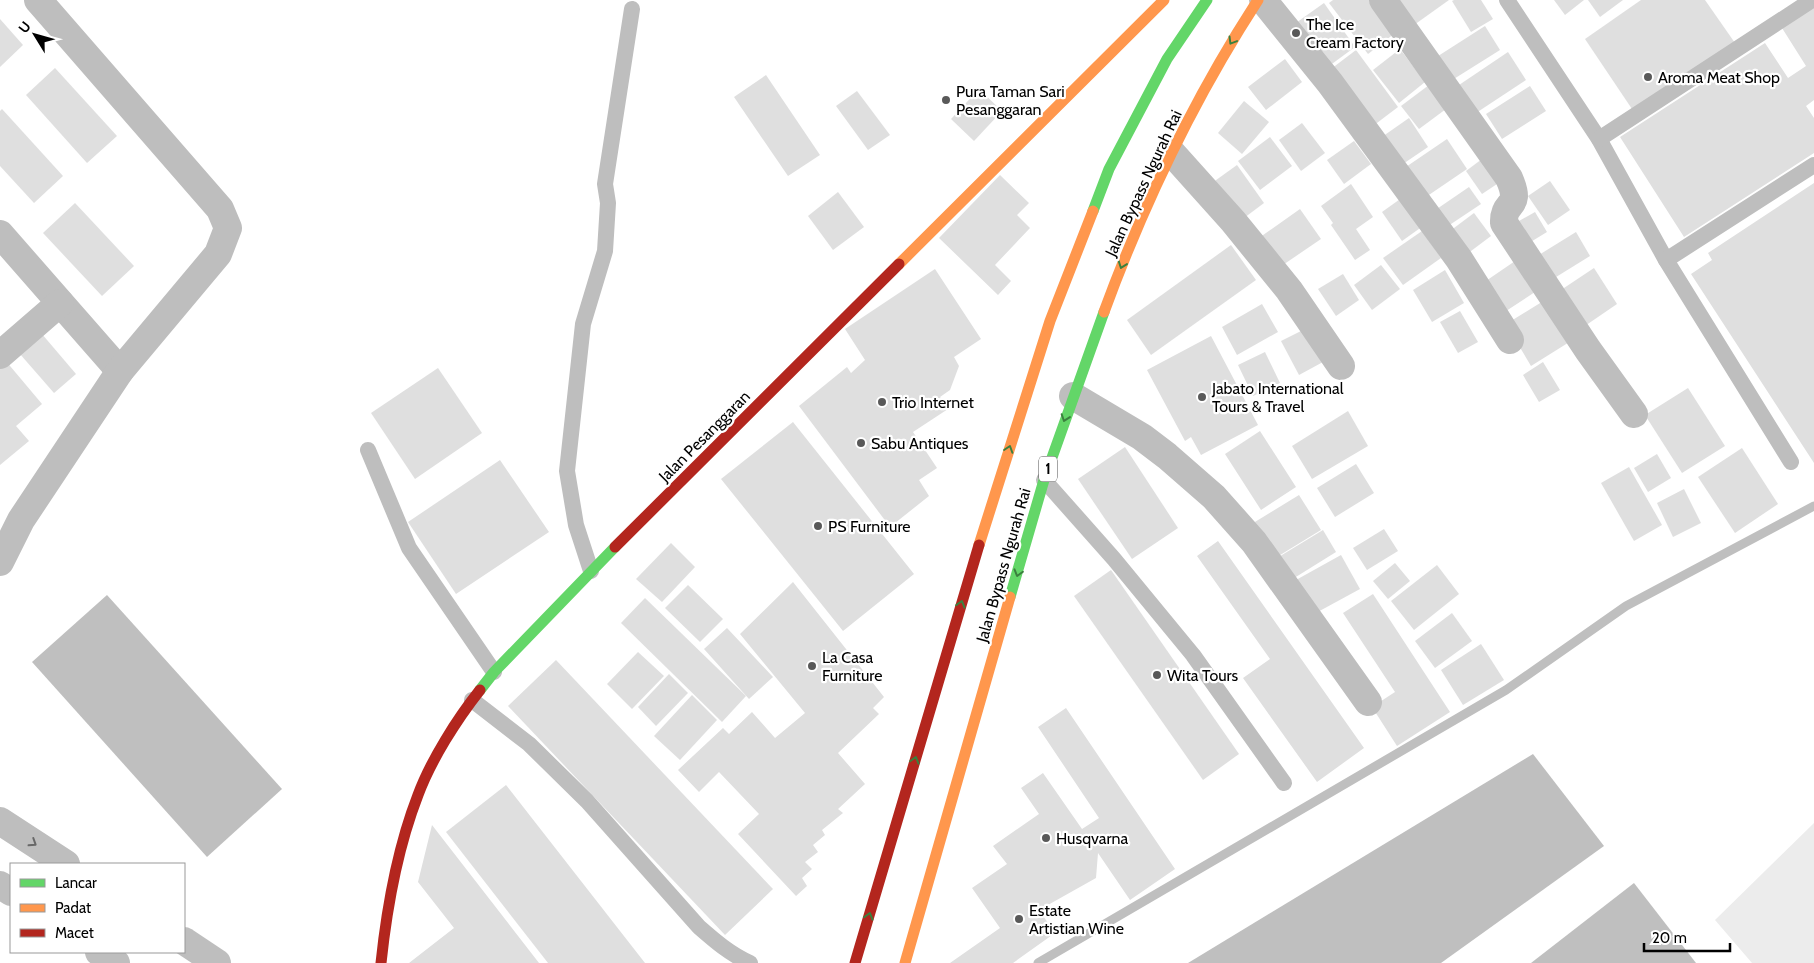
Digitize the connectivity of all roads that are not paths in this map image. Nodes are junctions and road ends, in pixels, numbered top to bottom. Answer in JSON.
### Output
{"nodes":[{"id":1,"x":38,"y":0,"type":"edge"},
{"id":2,"x":1164,"y":0,"type":"edge"},
{"id":3,"x":1207,"y":0,"type":"edge"},
{"id":4,"x":1258,"y":0,"type":"edge"},
{"id":5,"x":1263,"y":0,"type":"edge"},
{"id":6,"x":1383,"y":0,"type":"edge"},
{"id":7,"x":1507,"y":0,"type":"edge"},
{"id":8,"x":1812,"y":0,"type":"edge"},
{"id":9,"x":632,"y":9,"type":"dead end"},
{"id":10,"x":1599,"y":139,"type":"junction"},
{"id":11,"x":1172,"y":153,"type":"junction"},
{"id":12,"x":1814,"y":165,"type":"edge"},
{"id":13,"x":0,"y":234,"type":"edge"},
{"id":14,"x":1666,"y":260,"type":"junction"},
{"id":15,"x":60,"y":303,"type":"junction"},
{"id":16,"x":1510,"y":340,"type":"dead end"},
{"id":17,"x":0,"y":355,"type":"edge"},
{"id":18,"x":1342,"y":366,"type":"dead end"},
{"id":19,"x":120,"y":371,"type":"junction"},
{"id":20,"x":1073,"y":396,"type":"junction"},
{"id":21,"x":1634,"y":414,"type":"dead end"},
{"id":22,"x":368,"y":450,"type":"dead end"},
{"id":23,"x":1790,"y":462,"type":"dead end"},
{"id":24,"x":1044,"y":480,"type":"junction"},
{"id":25,"x":0,"y":562,"type":"edge"},
{"id":26,"x":591,"y":571,"type":"junction"},
{"id":27,"x":494,"y":672,"type":"junction"},
{"id":28,"x":472,"y":700,"type":"junction"},
{"id":29,"x":1368,"y":702,"type":"dead end"},
{"id":30,"x":1284,"y":783,"type":"dead end"},
{"id":31,"x":0,"y":821,"type":"edge"},
{"id":32,"x":64,"y":863,"type":"edge"},
{"id":33,"x":185,"y":942,"type":"edge"},
{"id":34,"x":101,"y":953,"type":"edge"},
{"id":35,"x":116,"y":963,"type":"edge"},
{"id":36,"x":217,"y":963,"type":"edge"},
{"id":37,"x":381,"y":963,"type":"edge"},
{"id":38,"x":750,"y":963,"type":"edge"},
{"id":39,"x":855,"y":963,"type":"edge"},
{"id":40,"x":905,"y":963,"type":"edge"}],
"edges":[{"from":1,"to":19,"type":"street"},
{"from":2,"to":26,"type":"main road","name":"Jalan Pesanggaran"},
{"from":39,"to":3,"type":"main road","name":"Jalan Bypass Ngurah Rai","one_way":true},
{"from":4,"to":11,"type":"main road","name":"Jalan Bypass Ngurah Rai","number":"1","one_way":true},
{"from":5,"to":16,"type":"street"},
{"from":6,"to":21,"type":"street"},
{"from":7,"to":10,"type":"lane"},
{"from":8,"to":10,"type":"lane"},
{"from":9,"to":26,"type":"lane"},
{"from":10,"to":14,"type":"lane"},
{"from":11,"to":18,"type":"street"},
{"from":11,"to":20,"type":"main road","name":"Jalan Bypass Ngurah Rai","number":"1","one_way":true},
{"from":12,"to":14,"type":"lane"},
{"from":13,"to":15,"type":"street"},
{"from":14,"to":23,"type":"lane"},
{"from":15,"to":17,"type":"street"},
{"from":15,"to":19,"type":"street"},
{"from":19,"to":25,"type":"street"},
{"from":20,"to":24,"type":"main road","name":"Jalan Bypass Ngurah Rai","number":"1","one_way":true},
{"from":20,"to":29,"type":"street"},
{"from":22,"to":27,"type":"lane"},
{"from":24,"to":30,"type":"lane"},
{"from":24,"to":40,"type":"main road","name":"Jalan Bypass Ngurah Rai","number":"1","one_way":true},
{"from":26,"to":27,"type":"main road","name":"Jalan Pesanggaran"},
{"from":27,"to":28,"type":"main road","name":"Jalan Pesanggaran"},
{"from":28,"to":37,"type":"main road","name":"Jalan Pesanggaran"},
{"from":28,"to":38,"type":"lane"},
{"from":31,"to":32,"type":"street","one_way":true},
{"from":33,"to":36,"type":"street"},
{"from":34,"to":35,"type":"street"}]}
